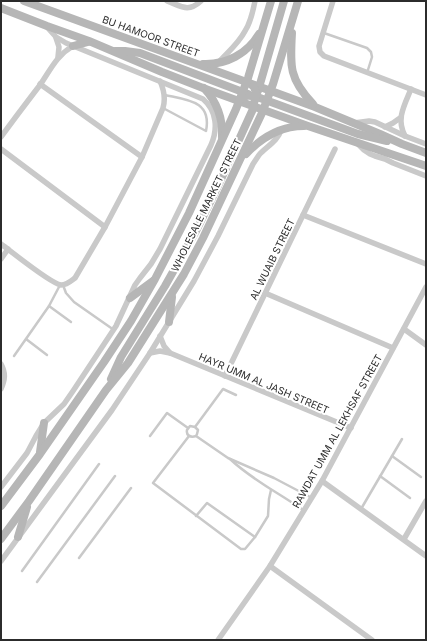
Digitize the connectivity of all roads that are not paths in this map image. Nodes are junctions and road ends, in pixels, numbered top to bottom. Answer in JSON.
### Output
{"nodes":[{"id":1,"x":24,"y":1,"type":"edge"},
{"id":2,"x":167,"y":1,"type":"edge"},
{"id":3,"x":201,"y":1,"type":"edge"},
{"id":4,"x":255,"y":1,"type":"edge"},
{"id":5,"x":271,"y":1,"type":"edge"},
{"id":6,"x":284,"y":1,"type":"edge"},
{"id":7,"x":298,"y":1,"type":"edge"},
{"id":8,"x":333,"y":1,"type":"edge"},
{"id":9,"x":32,"y":3,"type":"edge"},
{"id":10,"x":1,"y":8,"type":"edge"},
{"id":11,"x":292,"y":22,"type":"junction"},
{"id":12,"x":264,"y":25,"type":"junction"},
{"id":13,"x":47,"y":26,"type":"junction"},
{"id":14,"x":323,"y":33,"type":"junction"},
{"id":15,"x":56,"y":37,"type":"junction"},
{"id":16,"x":89,"y":41,"type":"junction"},
{"id":17,"x":73,"y":46,"type":"junction"},
{"id":18,"x":112,"y":51,"type":"junction"},
{"id":19,"x":58,"y":57,"type":"junction"},
{"id":20,"x":193,"y":62,"type":"junction"},
{"id":21,"x":218,"y":63,"type":"junction"},
{"id":22,"x":367,"y":73,"type":"junction"},
{"id":23,"x":160,"y":81,"type":"junction"},
{"id":24,"x":247,"y":82,"type":"junction"},
{"id":25,"x":40,"y":84,"type":"junction"},
{"id":26,"x":173,"y":86,"type":"junction"},
{"id":27,"x":259,"y":86,"type":"junction"},
{"id":28,"x":203,"y":88,"type":"junction"},
{"id":29,"x":410,"y":89,"type":"junction"},
{"id":30,"x":270,"y":90,"type":"junction"},
{"id":31,"x":243,"y":92,"type":"junction"},
{"id":32,"x":165,"y":95,"type":"junction"},
{"id":33,"x":426,"y":95,"type":"edge"},
{"id":34,"x":257,"y":96,"type":"junction"},
{"id":35,"x":267,"y":100,"type":"junction"},
{"id":36,"x":239,"y":101,"type":"junction"},
{"id":37,"x":254,"y":106,"type":"junction"},
{"id":38,"x":315,"y":106,"type":"junction"},
{"id":39,"x":163,"y":108,"type":"junction"},
{"id":40,"x":263,"y":109,"type":"junction"},
{"id":41,"x":400,"y":118,"type":"junction"},
{"id":42,"x":354,"y":122,"type":"junction"},
{"id":43,"x":308,"y":126,"type":"junction"},
{"id":44,"x":385,"y":127,"type":"junction"},
{"id":45,"x":281,"y":130,"type":"junction"},
{"id":46,"x":1,"y":137,"type":"edge"},
{"id":47,"x":403,"y":140,"type":"junction"},
{"id":48,"x":357,"y":143,"type":"junction"},
{"id":49,"x":426,"y":144,"type":"edge"},
{"id":50,"x":220,"y":145,"type":"junction"},
{"id":51,"x":1,"y":149,"type":"edge"},
{"id":52,"x":335,"y":149,"type":"dead end"},
{"id":53,"x":426,"y":153,"type":"edge"},
{"id":54,"x":142,"y":157,"type":"junction"},
{"id":55,"x":240,"y":160,"type":"junction"},
{"id":56,"x":426,"y":166,"type":"edge"},
{"id":57,"x":426,"y":176,"type":"edge"},
{"id":58,"x":303,"y":215,"type":"junction"},
{"id":59,"x":105,"y":227,"type":"junction"},
{"id":60,"x":1,"y":244,"type":"edge"},
{"id":61,"x":8,"y":249,"type":"junction"},
{"id":62,"x":1,"y":258,"type":"edge"},
{"id":63,"x":426,"y":264,"type":"edge"},
{"id":64,"x":155,"y":279,"type":"junction"},
{"id":65,"x":61,"y":285,"type":"junction"},
{"id":66,"x":426,"y":287,"type":"edge"},
{"id":67,"x":172,"y":294,"type":"junction"},
{"id":68,"x":265,"y":294,"type":"junction"},
{"id":69,"x":130,"y":298,"type":"junction"},
{"id":70,"x":49,"y":306,"type":"junction"},
{"id":71,"x":71,"y":322,"type":"dead end"},
{"id":72,"x":169,"y":322,"type":"junction"},
{"id":73,"x":404,"y":329,"type":"junction"},
{"id":74,"x":114,"y":330,"type":"junction"},
{"id":75,"x":160,"y":336,"type":"junction"},
{"id":76,"x":26,"y":339,"type":"junction"},
{"id":77,"x":426,"y":345,"type":"edge"},
{"id":78,"x":393,"y":348,"type":"junction"},
{"id":79,"x":150,"y":353,"type":"junction"},
{"id":80,"x":170,"y":353,"type":"junction"},
{"id":81,"x":47,"y":355,"type":"dead end"},
{"id":82,"x":14,"y":356,"type":"dead end"},
{"id":83,"x":1,"y":364,"type":"edge"},
{"id":84,"x":225,"y":376,"type":"junction"},
{"id":85,"x":1,"y":389,"type":"edge"},
{"id":86,"x":106,"y":390,"type":"junction"},
{"id":87,"x":236,"y":395,"type":"dead end"},
{"id":88,"x":44,"y":423,"type":"junction"},
{"id":89,"x":195,"y":426,"type":"junction"},
{"id":90,"x":188,"y":428,"type":"junction"},
{"id":91,"x":351,"y":428,"type":"junction"},
{"id":92,"x":150,"y":436,"type":"dead end"},
{"id":93,"x":189,"y":436,"type":"junction"},
{"id":94,"x":196,"y":436,"type":"junction"},
{"id":95,"x":402,"y":439,"type":"dead end"},
{"id":96,"x":40,"y":454,"type":"junction"},
{"id":97,"x":392,"y":456,"type":"junction"},
{"id":98,"x":228,"y":458,"type":"junction"},
{"id":99,"x":99,"y":464,"type":"dead end"},
{"id":100,"x":115,"y":476,"type":"dead end"},
{"id":101,"x":380,"y":476,"type":"junction"},
{"id":102,"x":421,"y":477,"type":"dead end"},
{"id":103,"x":322,"y":481,"type":"junction"},
{"id":104,"x":1,"y":487,"type":"edge"},
{"id":105,"x":131,"y":488,"type":"dead end"},
{"id":106,"x":271,"y":490,"type":"junction"},
{"id":107,"x":312,"y":498,"type":"junction"},
{"id":108,"x":410,"y":498,"type":"dead end"},
{"id":109,"x":29,"y":501,"type":"junction"},
{"id":110,"x":426,"y":501,"type":"edge"},
{"id":111,"x":1,"y":506,"type":"edge"},
{"id":112,"x":361,"y":509,"type":"junction"},
{"id":113,"x":305,"y":510,"type":"junction"},
{"id":114,"x":196,"y":516,"type":"junction"},
{"id":115,"x":18,"y":537,"type":"junction"},
{"id":116,"x":255,"y":537,"type":"junction"},
{"id":117,"x":1,"y":539,"type":"edge"},
{"id":118,"x":404,"y":539,"type":"junction"},
{"id":119,"x":426,"y":556,"type":"edge"},
{"id":120,"x":79,"y":558,"type":"dead end"},
{"id":121,"x":1,"y":561,"type":"edge"},
{"id":122,"x":270,"y":566,"type":"junction"},
{"id":123,"x":22,"y":571,"type":"dead end"},
{"id":124,"x":37,"y":582,"type":"dead end"},
{"id":125,"x":218,"y":640,"type":"edge"},
{"id":126,"x":372,"y":640,"type":"edge"}],
"edges":[{"from":1,"to":9,"type":"main road","name":"BU HAMOOR STREET"},
{"from":2,"to":3,"type":"street"},
{"from":4,"to":21,"type":"street"},
{"from":5,"to":12,"type":"main road","name":"WHOLESALE MARKET STREET"},
{"from":6,"to":27,"type":"main road"},
{"from":7,"to":11,"type":"main road","name":"WHOLESALE MARKET STREET"},
{"from":8,"to":14,"type":"street"},
{"from":9,"to":20,"type":"main road","name":"BU HAMOOR STREET"},
{"from":10,"to":13,"type":"main road"},
{"from":11,"to":30,"type":"main road","name":"WHOLESALE MARKET STREET"},
{"from":11,"to":38,"type":"main road"},
{"from":12,"to":21,"type":"main road"},
{"from":12,"to":24,"type":"main road","name":"WHOLESALE MARKET STREET"},
{"from":13,"to":15,"type":"street"},
{"from":13,"to":16,"type":"main road"},
{"from":14,"to":22,"type":"street"},
{"from":14,"to":22,"type":"lane"},
{"from":15,"to":17,"type":"street"},
{"from":15,"to":19,"type":"street"},
{"from":16,"to":17,"type":"main road"},
{"from":16,"to":18,"type":"main road"},
{"from":17,"to":19,"type":"street"},
{"from":17,"to":23,"type":"street"},
{"from":18,"to":28,"type":"main road"},
{"from":18,"to":31,"type":"main road"},
{"from":19,"to":25,"type":"street"},
{"from":20,"to":21,"type":"main road"},
{"from":20,"to":24,"type":"main road","name":"BU HAMOOR STREET"},
{"from":22,"to":29,"type":"street"},
{"from":23,"to":26,"type":"street"},
{"from":23,"to":32,"type":"street"},
{"from":24,"to":27,"type":"main road","name":"BU HAMOOR STREET"},
{"from":24,"to":31,"type":"main road","name":"WHOLESALE MARKET STREET"},
{"from":24,"to":34,"type":"main road"},
{"from":25,"to":46,"type":"street"},
{"from":25,"to":54,"type":"street"},
{"from":26,"to":32,"type":"street"},
{"from":26,"to":69,"type":"street"},
{"from":27,"to":30,"type":"main road","name":"BU HAMOOR STREET"},
{"from":27,"to":34,"type":"main road"},
{"from":28,"to":36,"type":"main road"},
{"from":28,"to":50,"type":"main road"},
{"from":29,"to":33,"type":"street"},
{"from":29,"to":41,"type":"street"},
{"from":30,"to":34,"type":"main road"},
{"from":30,"to":35,"type":"main road","name":"WHOLESALE MARKET STREET"},
{"from":30,"to":38,"type":"main road","name":"BU HAMOOR STREET"},
{"from":31,"to":34,"type":"main road"},
{"from":31,"to":36,"type":"main road","name":"WHOLESALE MARKET STREET"},
{"from":32,"to":39,"type":"street"},
{"from":32,"to":39,"type":"lane"},
{"from":34,"to":35,"type":"main road"},
{"from":34,"to":36,"type":"main road"},
{"from":34,"to":37,"type":"main road"},
{"from":34,"to":40,"type":"main road"},
{"from":35,"to":40,"type":"main road","name":"WHOLESALE MARKET STREET"},
{"from":35,"to":47,"type":"main road"},
{"from":36,"to":37,"type":"main road"},
{"from":36,"to":50,"type":"main road","name":"WHOLESALE MARKET STREET"},
{"from":37,"to":40,"type":"main road"},
{"from":37,"to":86,"type":"main road"},
{"from":38,"to":42,"type":"main road","name":"BU HAMOOR STREET"},
{"from":39,"to":54,"type":"street"},
{"from":40,"to":43,"type":"main road"},
{"from":40,"to":55,"type":"main road","name":"WHOLESALE MARKET STREET"},
{"from":41,"to":44,"type":"street"},
{"from":41,"to":47,"type":"street"},
{"from":42,"to":44,"type":"street"},
{"from":42,"to":47,"type":"main road","name":"BU HAMOOR STREET"},
{"from":43,"to":45,"type":"main road"},
{"from":43,"to":48,"type":"main road"},
{"from":44,"to":47,"type":"street"},
{"from":45,"to":55,"type":"main road"},
{"from":45,"to":72,"type":"street"},
{"from":47,"to":49,"type":"street"},
{"from":47,"to":53,"type":"main road"},
{"from":48,"to":56,"type":"main road"},
{"from":48,"to":57,"type":"street"},
{"from":50,"to":64,"type":"main road","name":"WHOLESALE MARKET STREET"},
{"from":51,"to":59,"type":"street"},
{"from":52,"to":58,"type":"street","name":"AL WUAIB STREET"},
{"from":54,"to":59,"type":"street"},
{"from":55,"to":67,"type":"main road","name":"WHOLESALE MARKET STREET"},
{"from":58,"to":63,"type":"street"},
{"from":58,"to":68,"type":"street","name":"AL WUAIB STREET"},
{"from":59,"to":65,"type":"street"},
{"from":60,"to":61,"type":"street"},
{"from":61,"to":62,"type":"street"},
{"from":61,"to":65,"type":"street"},
{"from":64,"to":69,"type":"main road"},
{"from":64,"to":96,"type":"main road","name":"WHOLESALE MARKET STREET"},
{"from":65,"to":70,"type":"lane"},
{"from":65,"to":74,"type":"lane"},
{"from":66,"to":73,"type":"street","name":"RAWDAT UMM AL LEKHSAF STREET"},
{"from":67,"to":72,"type":"main road"},
{"from":67,"to":86,"type":"main road","name":"WHOLESALE MARKET STREET"},
{"from":68,"to":78,"type":"street"},
{"from":68,"to":84,"type":"street","name":"AL WUAIB STREET"},
{"from":69,"to":74,"type":"street"},
{"from":70,"to":71,"type":"lane"},
{"from":70,"to":76,"type":"lane"},
{"from":72,"to":75,"type":"street"},
{"from":73,"to":77,"type":"street"},
{"from":73,"to":78,"type":"street","name":"RAWDAT UMM AL LEKHSAF STREET"},
{"from":74,"to":88,"type":"street"},
{"from":75,"to":79,"type":"street"},
{"from":75,"to":80,"type":"street"},
{"from":76,"to":81,"type":"lane"},
{"from":76,"to":82,"type":"lane"},
{"from":78,"to":91,"type":"street","name":"RAWDAT UMM AL LEKHSAF STREET"},
{"from":79,"to":80,"type":"street","name":"HAYR UMM AL JASH STREET"},
{"from":79,"to":115,"type":"street"},
{"from":80,"to":84,"type":"street","name":"HAYR UMM AL JASH STREET"},
{"from":83,"to":85,"type":"street"},
{"from":84,"to":91,"type":"street","name":"HAYR UMM AL JASH STREET"},
{"from":86,"to":109,"type":"main road","name":"WHOLESALE MARKET STREET"},
{"from":87,"to":89,"type":"lane"},
{"from":88,"to":96,"type":"main road"},
{"from":88,"to":104,"type":"street"},
{"from":89,"to":90,"type":"lane"},
{"from":89,"to":94,"type":"lane"},
{"from":90,"to":92,"type":"lane"},
{"from":90,"to":93,"type":"lane"},
{"from":91,"to":103,"type":"street","name":"RAWDAT UMM AL LEKHSAF STREET"},
{"from":93,"to":94,"type":"lane"},
{"from":93,"to":114,"type":"lane"},
{"from":94,"to":98,"type":"lane"},
{"from":95,"to":97,"type":"lane"},
{"from":96,"to":111,"type":"main road","name":"WHOLESALE MARKET STREET"},
{"from":97,"to":101,"type":"lane"},
{"from":97,"to":102,"type":"lane"},
{"from":98,"to":106,"type":"lane"},
{"from":98,"to":107,"type":"lane"},
{"from":99,"to":123,"type":"lane"},
{"from":100,"to":124,"type":"lane"},
{"from":101,"to":108,"type":"lane"},
{"from":101,"to":112,"type":"lane"},
{"from":103,"to":107,"type":"street","name":"RAWDAT UMM AL LEKHSAF STREET"},
{"from":103,"to":112,"type":"street"},
{"from":105,"to":120,"type":"lane"},
{"from":106,"to":113,"type":"lane"},
{"from":106,"to":116,"type":"lane"},
{"from":107,"to":113,"type":"street","name":"RAWDAT UMM AL LEKHSAF STREET"},
{"from":109,"to":115,"type":"main road"},
{"from":109,"to":117,"type":"main road","name":"WHOLESALE MARKET STREET"},
{"from":110,"to":118,"type":"street"},
{"from":112,"to":118,"type":"street"},
{"from":113,"to":122,"type":"street","name":"RAWDAT UMM AL LEKHSAF STREET"},
{"from":114,"to":116,"type":"lane"},
{"from":114,"to":116,"type":"lane"},
{"from":115,"to":121,"type":"street"},
{"from":118,"to":119,"type":"street"},
{"from":122,"to":125,"type":"street","name":"RAWDAT UMM AL LEKHSAF STREET"},
{"from":122,"to":126,"type":"street"}]}
